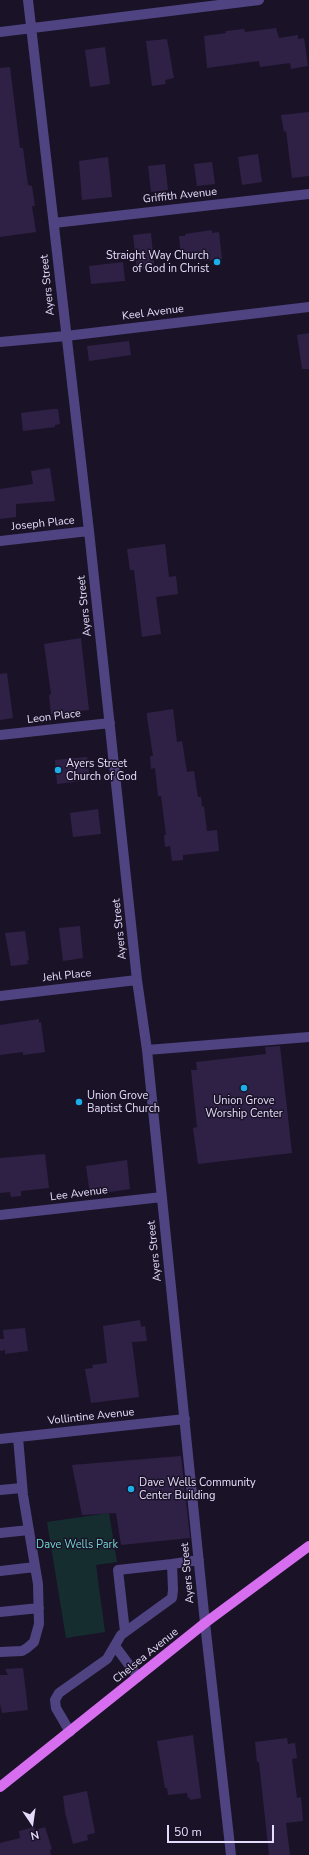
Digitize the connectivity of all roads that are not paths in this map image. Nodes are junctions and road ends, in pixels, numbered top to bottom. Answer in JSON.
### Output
{"nodes":[{"id":1,"x":28,"y":0,"type":"edge"},
{"id":2,"x":259,"y":0,"type":"edge"},
{"id":3,"x":31,"y":27,"type":"junction"},
{"id":4,"x":0,"y":32,"type":"edge"},
{"id":5,"x":309,"y":194,"type":"edge"},
{"id":6,"x":54,"y":223,"type":"junction"},
{"id":7,"x":309,"y":307,"type":"edge"},
{"id":8,"x":66,"y":336,"type":"junction"},
{"id":9,"x":0,"y":342,"type":"edge"},
{"id":10,"x":89,"y":531,"type":"junction"},
{"id":11,"x":0,"y":541,"type":"edge"},
{"id":12,"x":110,"y":723,"type":"junction"},
{"id":13,"x":0,"y":735,"type":"edge"},
{"id":14,"x":137,"y":980,"type":"junction"},
{"id":15,"x":0,"y":996,"type":"edge"},
{"id":16,"x":309,"y":1037,"type":"edge"},
{"id":17,"x":146,"y":1050,"type":"junction"},
{"id":18,"x":162,"y":1197,"type":"junction"},
{"id":19,"x":0,"y":1215,"type":"edge"},
{"id":20,"x":185,"y":1419,"type":"junction"},
{"id":21,"x":18,"y":1437,"type":"junction"},
{"id":22,"x":0,"y":1439,"type":"edge"},
{"id":23,"x":22,"y":1488,"type":"junction"},
{"id":24,"x":0,"y":1490,"type":"edge"},
{"id":25,"x":28,"y":1530,"type":"junction"},
{"id":26,"x":0,"y":1533,"type":"edge"},
{"id":27,"x":309,"y":1546,"type":"edge"},
{"id":28,"x":199,"y":1560,"type":"junction"},
{"id":29,"x":172,"y":1564,"type":"junction"},
{"id":30,"x":35,"y":1567,"type":"junction"},
{"id":31,"x":0,"y":1571,"type":"edge"},
{"id":32,"x":39,"y":1608,"type":"junction"},
{"id":33,"x":0,"y":1612,"type":"edge"},
{"id":34,"x":205,"y":1624,"type":"junction"},
{"id":35,"x":125,"y":1632,"type":"junction"},
{"id":36,"x":115,"y":1646,"type":"junction"},
{"id":37,"x":0,"y":1652,"type":"edge"},
{"id":38,"x":138,"y":1677,"type":"junction"},
{"id":39,"x":70,"y":1732,"type":"junction"},
{"id":40,"x":0,"y":1787,"type":"edge"},
{"id":41,"x":231,"y":1855,"type":"edge"}],
"edges":[{"from":1,"to":3,"type":"street","name":"Ayers Street"},
{"from":2,"to":3,"type":"street"},
{"from":3,"to":4,"type":"street"},
{"from":3,"to":6,"type":"street","name":"Ayers Street"},
{"from":5,"to":6,"type":"street","name":"Griffith Avenue"},
{"from":6,"to":8,"type":"street","name":"Ayers Street"},
{"from":7,"to":8,"type":"street","name":"Keel Avenue"},
{"from":8,"to":9,"type":"street","name":"Keel Avenue"},
{"from":8,"to":10,"type":"street","name":"Ayers Street"},
{"from":10,"to":11,"type":"street","name":"Joseph Place"},
{"from":10,"to":12,"type":"street","name":"Ayers Street"},
{"from":12,"to":13,"type":"street","name":"Leon Place"},
{"from":12,"to":14,"type":"street","name":"Ayers Street"},
{"from":14,"to":15,"type":"street","name":"Jehl Place"},
{"from":14,"to":17,"type":"street","name":"Ayers Street"},
{"from":16,"to":17,"type":"street"},
{"from":17,"to":18,"type":"street","name":"Ayers Street"},
{"from":18,"to":19,"type":"street","name":"Lee Avenue"},
{"from":18,"to":20,"type":"street","name":"Ayers Street"},
{"from":20,"to":21,"type":"street","name":"Vollintine Avenue"},
{"from":20,"to":28,"type":"street","name":"Ayers Street"},
{"from":21,"to":22,"type":"street","name":"Vollintine Avenue"},
{"from":21,"to":23,"type":"street"},
{"from":23,"to":24,"type":"street"},
{"from":23,"to":25,"type":"street"},
{"from":25,"to":26,"type":"street"},
{"from":25,"to":30,"type":"street"},
{"from":27,"to":34,"type":"main road","name":"Chelsea Avenue"},
{"from":28,"to":29,"type":"street"},
{"from":28,"to":34,"type":"street","name":"Ayers Street"},
{"from":29,"to":35,"type":"street"},
{"from":29,"to":35,"type":"street"},
{"from":30,"to":31,"type":"street"},
{"from":30,"to":32,"type":"street"},
{"from":32,"to":33,"type":"street"},
{"from":32,"to":37,"type":"street"},
{"from":34,"to":38,"type":"main road","name":"Chelsea Avenue"},
{"from":34,"to":41,"type":"street","name":"Ayers Street"},
{"from":35,"to":36,"type":"street"},
{"from":36,"to":38,"type":"street"},
{"from":36,"to":39,"type":"street"},
{"from":38,"to":39,"type":"main road","name":"Chelsea Avenue"},
{"from":39,"to":40,"type":"main road","name":"Chelsea Avenue"}]}
